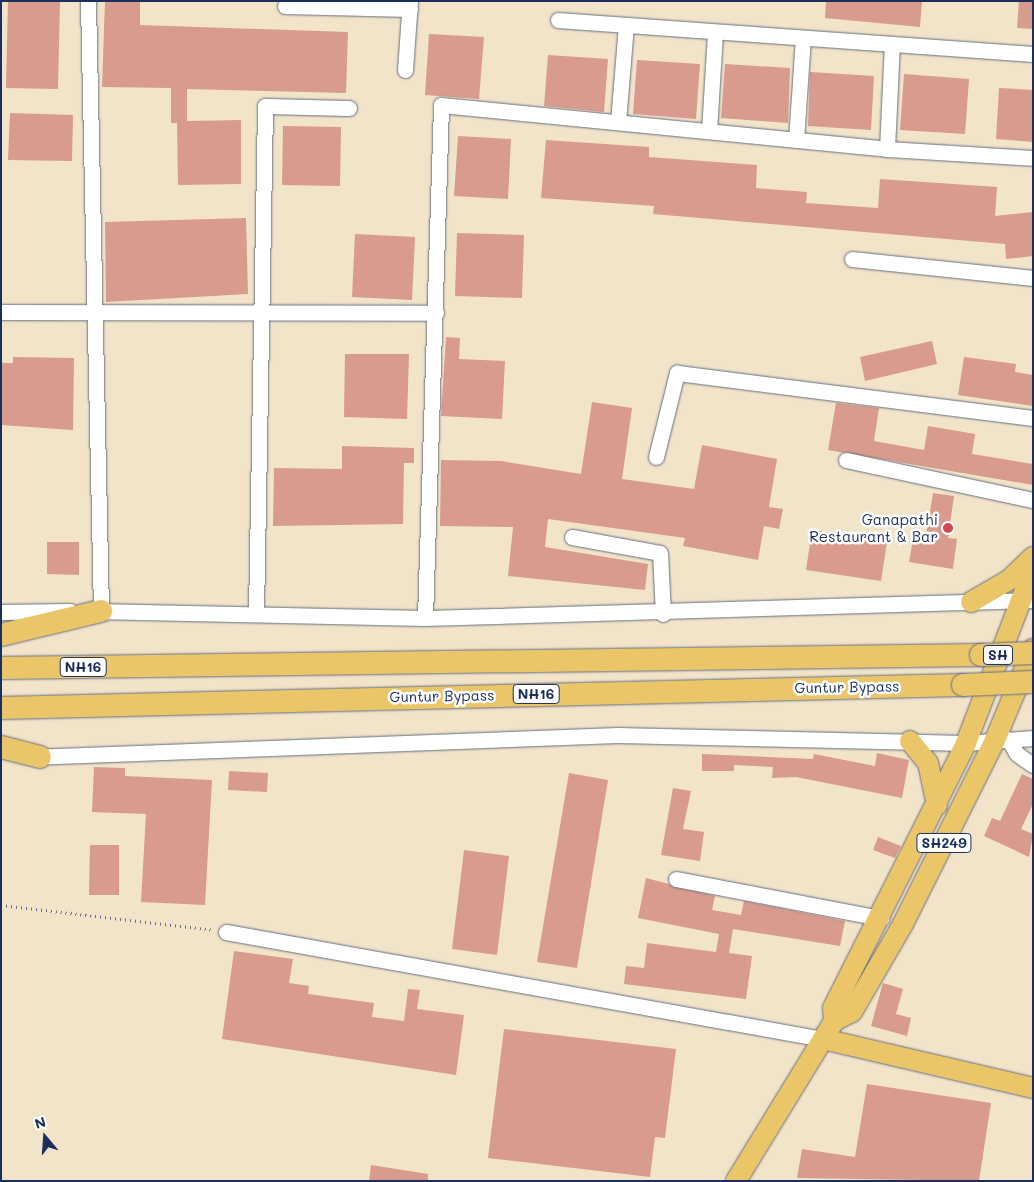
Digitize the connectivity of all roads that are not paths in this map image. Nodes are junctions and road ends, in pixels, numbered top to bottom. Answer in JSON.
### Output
{"nodes":[{"id":1,"x":88,"y":1,"type":"edge"},
{"id":2,"x":410,"y":5,"type":"edge"},
{"id":3,"x":285,"y":6,"type":"dead end"},
{"id":4,"x":558,"y":20,"type":"dead end"},
{"id":5,"x":626,"y":25,"type":"junction"},
{"id":6,"x":715,"y":32,"type":"junction"},
{"id":7,"x":804,"y":38,"type":"junction"},
{"id":8,"x":892,"y":44,"type":"junction"},
{"id":9,"x":1033,"y":54,"type":"edge"},
{"id":10,"x":405,"y":70,"type":"dead end"},
{"id":11,"x":349,"y":108,"type":"dead end"},
{"id":12,"x":618,"y":122,"type":"junction"},
{"id":13,"x":709,"y":131,"type":"junction"},
{"id":14,"x":796,"y":140,"type":"junction"},
{"id":15,"x":887,"y":149,"type":"junction"},
{"id":16,"x":1033,"y":158,"type":"edge"},
{"id":17,"x":852,"y":259,"type":"dead end"},
{"id":18,"x":1033,"y":278,"type":"edge"},
{"id":19,"x":1,"y":312,"type":"edge"},
{"id":20,"x":95,"y":312,"type":"junction"},
{"id":21,"x":436,"y":312,"type":"junction"},
{"id":22,"x":264,"y":313,"type":"junction"},
{"id":23,"x":1033,"y":418,"type":"edge"},
{"id":24,"x":656,"y":456,"type":"dead end"},
{"id":25,"x":846,"y":460,"type":"dead end"},
{"id":26,"x":1033,"y":500,"type":"edge"},
{"id":27,"x":572,"y":537,"type":"dead end"},
{"id":28,"x":1033,"y":557,"type":"edge"},
{"id":29,"x":1033,"y":569,"type":"edge"},
{"id":30,"x":1026,"y":600,"type":"edge"},
{"id":31,"x":971,"y":602,"type":"junction"},
{"id":32,"x":100,"y":611,"type":"junction"},
{"id":33,"x":1,"y":612,"type":"edge"},
{"id":34,"x":256,"y":613,"type":"junction"},
{"id":35,"x":663,"y":614,"type":"junction"},
{"id":36,"x":425,"y":618,"type":"junction"},
{"id":37,"x":1,"y":635,"type":"edge"},
{"id":38,"x":1033,"y":649,"type":"edge"},
{"id":39,"x":1033,"y":653,"type":"edge"},
{"id":40,"x":1,"y":668,"type":"edge"},
{"id":41,"x":1033,"y":682,"type":"edge"},
{"id":42,"x":1,"y":708,"type":"edge"},
{"id":43,"x":1033,"y":738,"type":"edge"},
{"id":44,"x":1001,"y":740,"type":"junction"},
{"id":45,"x":910,"y":741,"type":"junction"},
{"id":46,"x":966,"y":742,"type":"junction"},
{"id":47,"x":1,"y":747,"type":"edge"},
{"id":48,"x":40,"y":757,"type":"junction"},
{"id":49,"x":1,"y":758,"type":"edge"},
{"id":50,"x":1033,"y":765,"type":"edge"},
{"id":51,"x":937,"y":805,"type":"junction"},
{"id":52,"x":676,"y":879,"type":"dead end"},
{"id":53,"x":881,"y":918,"type":"junction"},
{"id":54,"x":226,"y":932,"type":"road end"},
{"id":55,"x":834,"y":1021,"type":"junction"},
{"id":56,"x":822,"y":1039,"type":"junction"},
{"id":57,"x":1033,"y":1088,"type":"edge"},
{"id":58,"x":736,"y":1181,"type":"edge"}],
"edges":[{"from":1,"to":20,"type":"street"},
{"from":2,"to":3,"type":"street"},
{"from":2,"to":10,"type":"street"},
{"from":4,"to":5,"type":"street"},
{"from":5,"to":6,"type":"street"},
{"from":5,"to":12,"type":"street"},
{"from":6,"to":7,"type":"street"},
{"from":6,"to":13,"type":"street"},
{"from":7,"to":8,"type":"street"},
{"from":7,"to":14,"type":"street"},
{"from":8,"to":9,"type":"street"},
{"from":8,"to":15,"type":"street"},
{"from":11,"to":22,"type":"street"},
{"from":12,"to":13,"type":"street"},
{"from":12,"to":21,"type":"street"},
{"from":13,"to":14,"type":"street"},
{"from":14,"to":15,"type":"street"},
{"from":15,"to":16,"type":"street"},
{"from":17,"to":18,"type":"street"},
{"from":19,"to":20,"type":"street"},
{"from":20,"to":22,"type":"street"},
{"from":20,"to":32,"type":"street"},
{"from":21,"to":22,"type":"street"},
{"from":21,"to":36,"type":"street"},
{"from":22,"to":34,"type":"street"},
{"from":23,"to":24,"type":"street"},
{"from":25,"to":26,"type":"street"},
{"from":27,"to":35,"type":"street"},
{"from":28,"to":31,"type":"main road"},
{"from":29,"to":30,"type":"main road","number":"SH"},
{"from":30,"to":31,"type":"street"},
{"from":30,"to":46,"type":"main road","number":"SH"},
{"from":31,"to":35,"type":"street"},
{"from":32,"to":33,"type":"street"},
{"from":32,"to":34,"type":"street"},
{"from":32,"to":37,"type":"highway"},
{"from":34,"to":36,"type":"street"},
{"from":35,"to":36,"type":"street"},
{"from":38,"to":44,"type":"main road","number":"SH249"},
{"from":39,"to":40,"type":"highway","name":"Guntur Bypass","number":"NH16","bridge":true},
{"from":41,"to":42,"type":"highway","name":"Guntur Bypass","number":"NH16","bridge":true},
{"from":43,"to":44,"type":"street"},
{"from":44,"to":46,"type":"street"},
{"from":44,"to":50,"type":"street"},
{"from":44,"to":55,"type":"main road","number":"SH249"},
{"from":45,"to":46,"type":"street"},
{"from":45,"to":48,"type":"street"},
{"from":45,"to":51,"type":"main road"},
{"from":46,"to":51,"type":"main road","number":"SH249"},
{"from":47,"to":48,"type":"highway"},
{"from":48,"to":49,"type":"street"},
{"from":51,"to":53,"type":"main road","number":"SH249"},
{"from":52,"to":53,"type":"street"},
{"from":53,"to":55,"type":"main road","number":"SH249"},
{"from":54,"to":56,"type":"street"},
{"from":55,"to":56,"type":"main road","number":"SH249"},
{"from":56,"to":57,"type":"main road"},
{"from":56,"to":58,"type":"main road","number":"SH249"}]}
